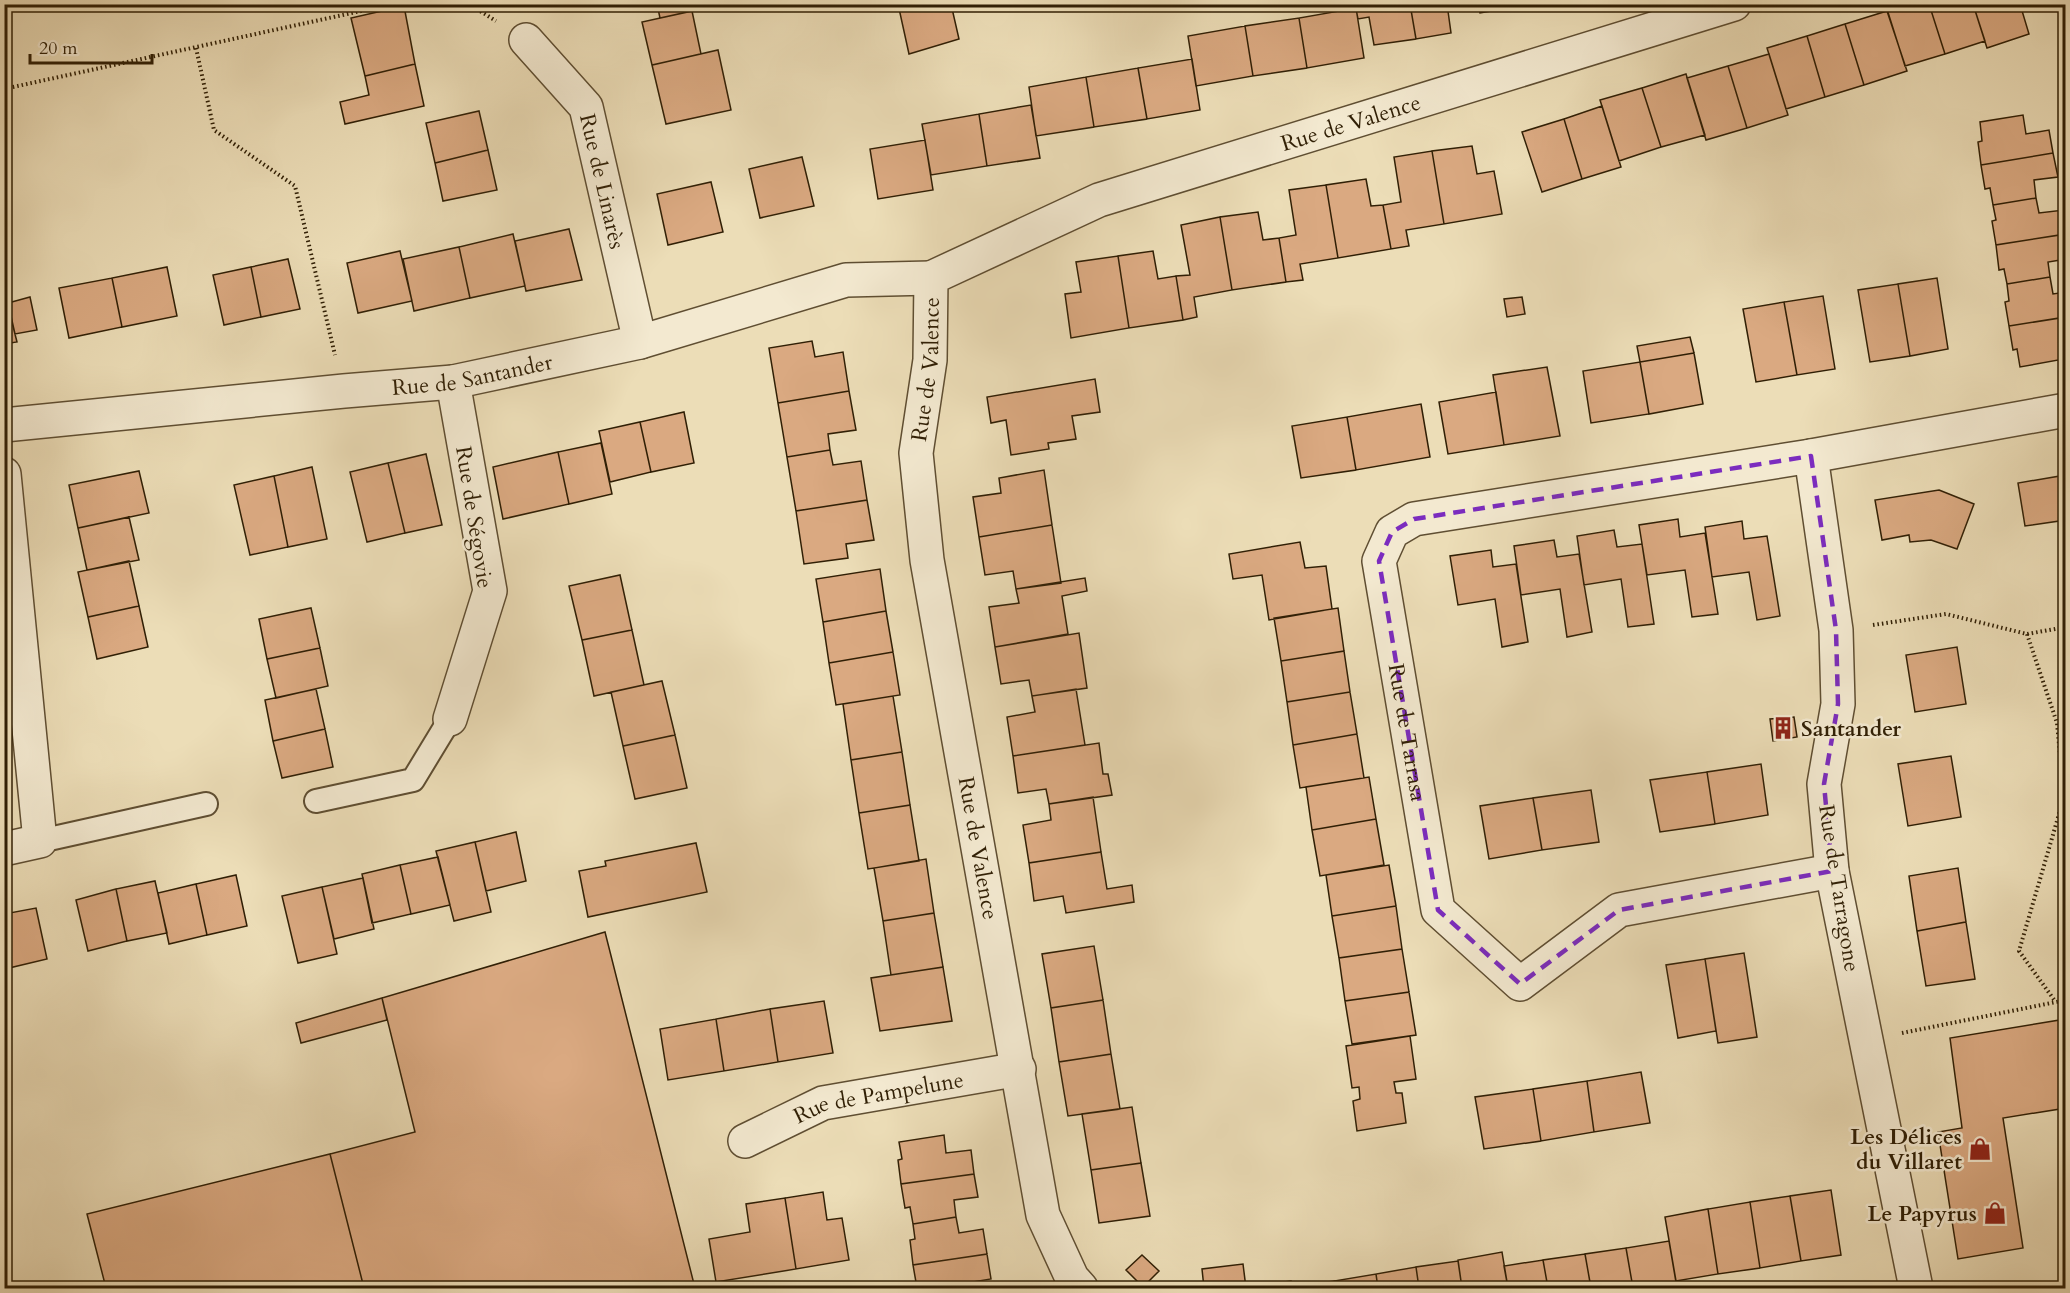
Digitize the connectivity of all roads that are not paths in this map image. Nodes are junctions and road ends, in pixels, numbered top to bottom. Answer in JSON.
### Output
{"nodes":[{"id":1,"x":1734,"y":4,"type":"edge"},
{"id":2,"x":526,"y":40,"type":"dead end"},
{"id":3,"x":931,"y":278,"type":"junction"},
{"id":4,"x":640,"y":342,"type":"junction"},
{"id":5,"x":453,"y":382,"type":"junction"},
{"id":6,"x":2066,"y":410,"type":"edge"},
{"id":7,"x":4,"y":425,"type":"edge"},
{"id":8,"x":1811,"y":456,"type":"junction"},
{"id":9,"x":4,"y":474,"type":"edge"},
{"id":10,"x":450,"y":719,"type":"joint"},
{"id":11,"x":316,"y":801,"type":"dead end"},
{"id":12,"x":206,"y":804,"type":"dead end"},
{"id":13,"x":40,"y":841,"type":"junction"},
{"id":14,"x":4,"y":849,"type":"edge"},
{"id":15,"x":1832,"y":871,"type":"junction"},
{"id":16,"x":1019,"y":1069,"type":"junction"},
{"id":17,"x":745,"y":1141,"type":"dead end"},
{"id":18,"x":1081,"y":1288,"type":"edge"},
{"id":19,"x":1916,"y":1288,"type":"edge"}],
"edges":[{"from":1,"to":3,"type":"street","name":"Rue de Valence"},
{"from":2,"to":4,"type":"street","name":"Rue de Linarès"},
{"from":3,"to":4,"type":"street","name":"Rue de Santander"},
{"from":3,"to":16,"type":"street","name":"Rue de Valence"},
{"from":4,"to":5,"type":"street","name":"Rue de Santander"},
{"from":5,"to":7,"type":"street","name":"Rue de Santander"},
{"from":5,"to":10,"type":"street","name":"Rue de Ségovie"},
{"from":6,"to":8,"type":"street"},
{"from":8,"to":15,"type":"street","name":"Rue de Tarragone"},
{"from":8,"to":15,"type":"street","name":"Rue de Tarrasa"},
{"from":9,"to":13,"type":"street"},
{"from":10,"to":11,"type":"lane"},
{"from":12,"to":13,"type":"lane"},
{"from":13,"to":14,"type":"street"},
{"from":15,"to":19,"type":"street","name":"Rue de Tarragone"},
{"from":16,"to":17,"type":"street","name":"Rue de Pampelune"},
{"from":16,"to":18,"type":"street","name":"Rue de Valence"}]}
